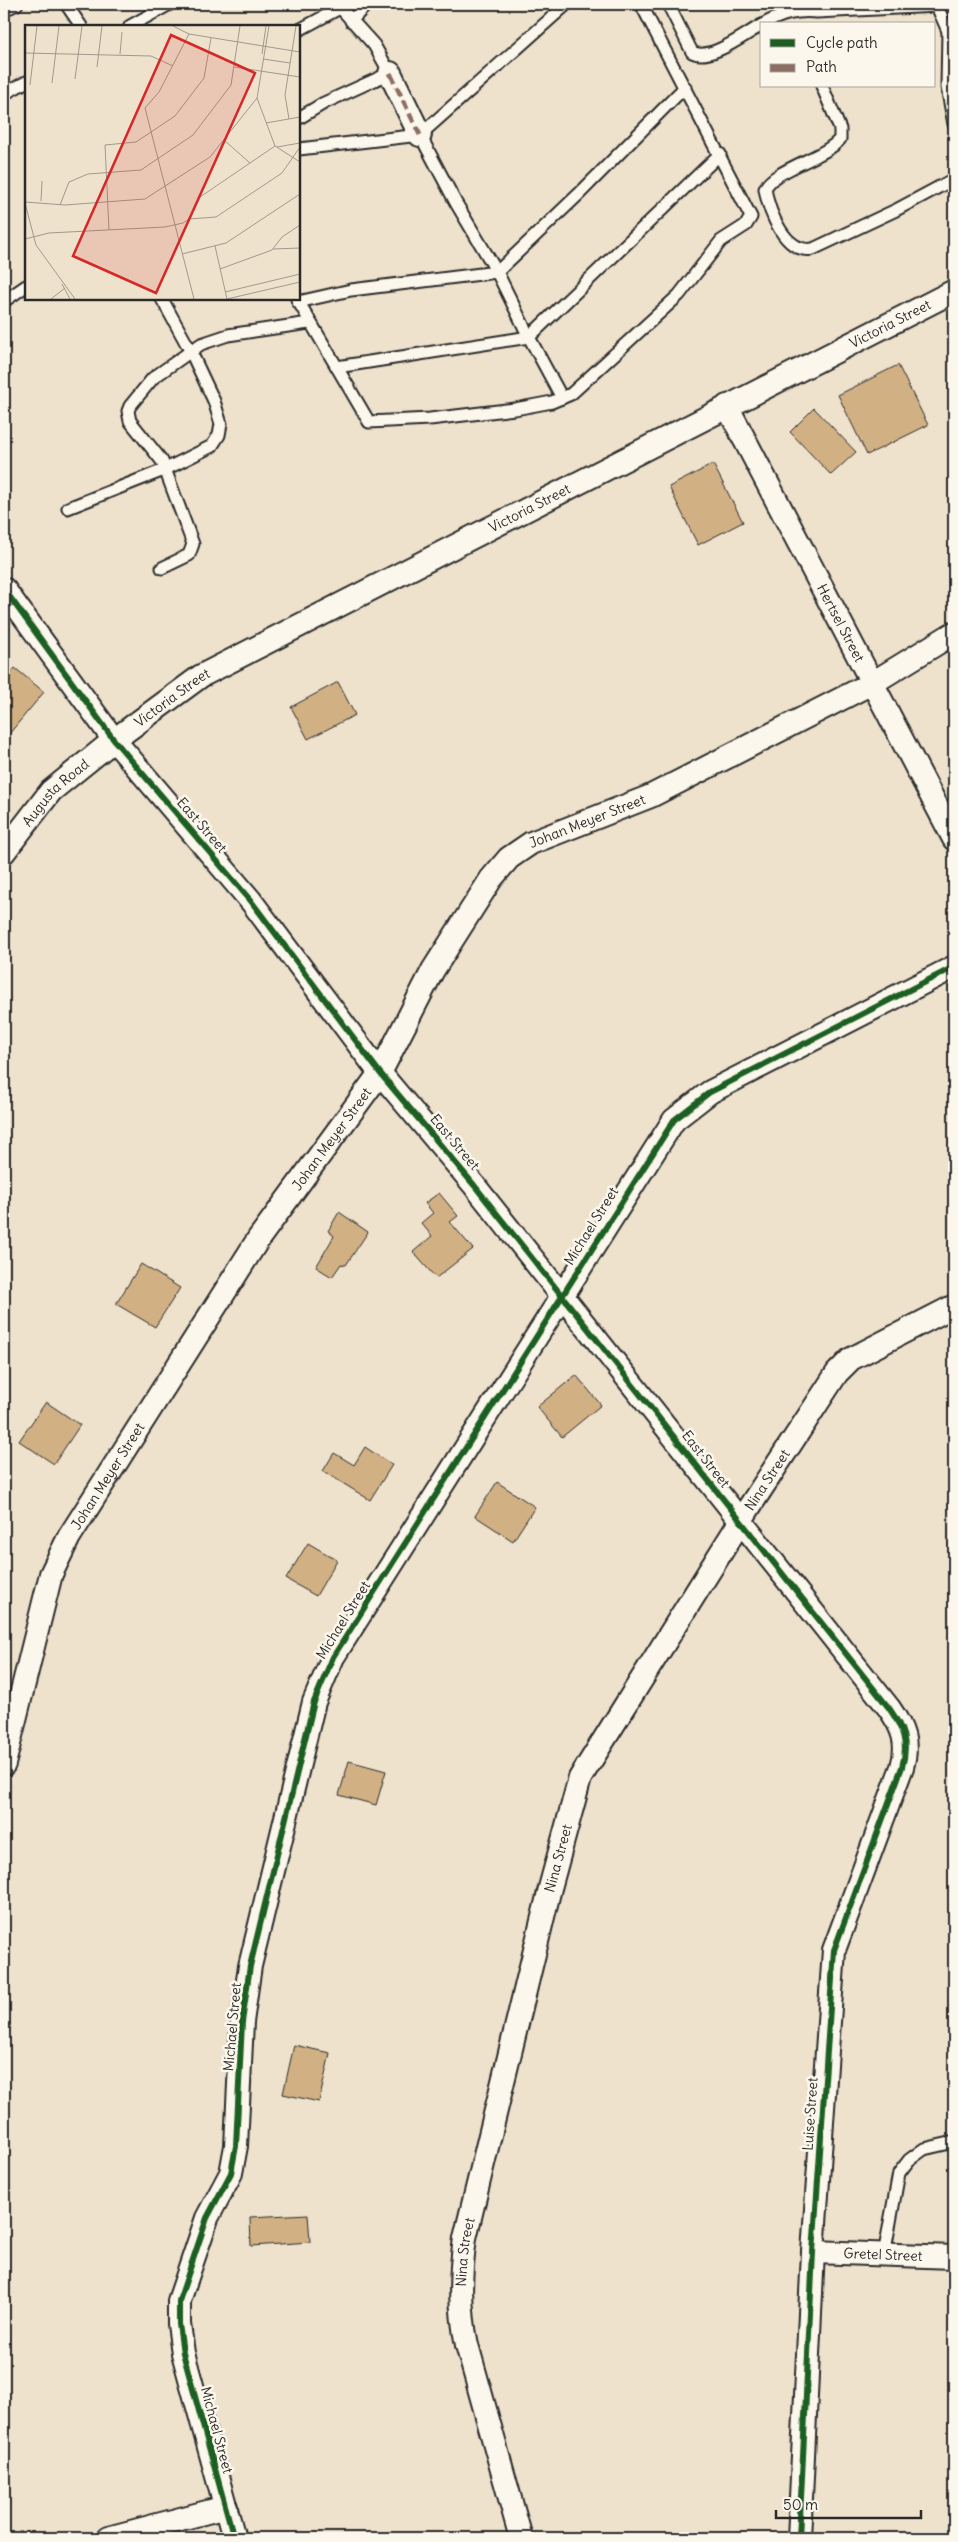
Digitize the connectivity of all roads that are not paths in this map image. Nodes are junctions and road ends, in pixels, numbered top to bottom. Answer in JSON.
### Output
{"nodes":[{"id":1,"x":16,"y":4,"type":"edge"},
{"id":2,"x":66,"y":4,"type":"edge"},
{"id":3,"x":170,"y":4,"type":"edge"},
{"id":4,"x":367,"y":4,"type":"edge"},
{"id":5,"x":568,"y":4,"type":"edge"},
{"id":6,"x":641,"y":4,"type":"edge"},
{"id":7,"x":668,"y":4,"type":"edge"},
{"id":8,"x":936,"y":5,"type":"edge"},
{"id":9,"x":338,"y":6,"type":"edge"},
{"id":10,"x":4,"y":10,"type":"edge"},
{"id":11,"x":817,"y":18,"type":"edge"},
{"id":12,"x":351,"y":21,"type":"junction"},
{"id":13,"x":768,"y":22,"type":"edge"},
{"id":14,"x":80,"y":25,"type":"edge"},
{"id":15,"x":132,"y":25,"type":"edge"},
{"id":16,"x":760,"y":26,"type":"edge"},
{"id":17,"x":300,"y":29,"type":"edge"},
{"id":18,"x":951,"y":29,"type":"edge"},
{"id":19,"x":390,"y":73,"type":"junction"},
{"id":20,"x":25,"y":83,"type":"edge"},
{"id":21,"x":685,"y":87,"type":"junction"},
{"id":22,"x":823,"y":88,"type":"edge"},
{"id":23,"x":4,"y":94,"type":"edge"},
{"id":24,"x":300,"y":117,"type":"edge"},
{"id":25,"x":954,"y":124,"type":"edge"},
{"id":26,"x":420,"y":135,"type":"junction"},
{"id":27,"x":300,"y":149,"type":"edge"},
{"id":28,"x":720,"y":154,"type":"junction"},
{"id":29,"x":954,"y":179,"type":"edge"},
{"id":30,"x":497,"y":272,"type":"junction"},
{"id":31,"x":25,"y":287,"type":"edge"},
{"id":32,"x":954,"y":291,"type":"edge"},
{"id":33,"x":163,"y":300,"type":"edge"},
{"id":34,"x":298,"y":300,"type":"edge"},
{"id":35,"x":300,"y":300,"type":"edge"},
{"id":36,"x":4,"y":301,"type":"edge"},
{"id":37,"x":310,"y":323,"type":"junction"},
{"id":38,"x":529,"y":337,"type":"junction"},
{"id":39,"x":190,"y":350,"type":"junction"},
{"id":40,"x":337,"y":367,"type":"junction"},
{"id":41,"x":562,"y":398,"type":"junction"},
{"id":42,"x":727,"y":406,"type":"junction"},
{"id":43,"x":164,"y":470,"type":"junction"},
{"id":44,"x":68,"y":508,"type":"dead end"},
{"id":45,"x":162,"y":568,"type":"dead end"},
{"id":46,"x":4,"y":589,"type":"edge"},
{"id":47,"x":954,"y":633,"type":"edge"},
{"id":48,"x":874,"y":682,"type":"junction"},
{"id":49,"x":114,"y":740,"type":"junction"},
{"id":50,"x":954,"y":839,"type":"edge"},
{"id":51,"x":4,"y":852,"type":"edge"},
{"id":52,"x":954,"y":967,"type":"edge"},
{"id":53,"x":380,"y":1073,"type":"junction"},
{"id":54,"x":562,"y":1297,"type":"junction"},
{"id":55,"x":954,"y":1306,"type":"edge"},
{"id":56,"x":741,"y":1523,"type":"junction"},
{"id":57,"x":889,"y":1708,"type":"joint"},
{"id":58,"x":4,"y":1761,"type":"edge"},
{"id":59,"x":954,"y":2142,"type":"edge"},
{"id":60,"x":813,"y":2252,"type":"junction"},
{"id":61,"x":884,"y":2255,"type":"junction"},
{"id":62,"x":954,"y":2258,"type":"edge"},
{"id":63,"x":226,"y":2507,"type":"junction"},
{"id":64,"x":108,"y":2538,"type":"edge"},
{"id":65,"x":234,"y":2538,"type":"edge"},
{"id":66,"x":521,"y":2538,"type":"edge"},
{"id":67,"x":799,"y":2538,"type":"edge"}],
"edges":[{"from":1,"to":10,"type":"lane"},
{"from":2,"to":14,"type":"lane"},
{"from":3,"to":15,"type":"lane"},
{"from":4,"to":12,"type":"lane"},
{"from":5,"to":26,"type":"lane"},
{"from":6,"to":21,"type":"lane"},
{"from":7,"to":16,"type":"lane"},
{"from":8,"to":11,"type":"lane"},
{"from":8,"to":18,"type":"lane"},
{"from":9,"to":12,"type":"lane"},
{"from":9,"to":17,"type":"lane"},
{"from":11,"to":13,"type":"lane"},
{"from":12,"to":19,"type":"lane"},
{"from":18,"to":25,"type":"lane"},
{"from":19,"to":24,"type":"lane"},
{"from":19,"to":26,"type":"street"},
{"from":20,"to":23,"type":"lane"},
{"from":21,"to":28,"type":"lane"},
{"from":21,"to":30,"type":"lane"},
{"from":22,"to":29,"type":"lane"},
{"from":26,"to":27,"type":"lane"},
{"from":26,"to":30,"type":"lane"},
{"from":28,"to":38,"type":"lane"},
{"from":28,"to":41,"type":"lane"},
{"from":30,"to":35,"type":"lane"},
{"from":30,"to":38,"type":"lane"},
{"from":31,"to":36,"type":"lane"},
{"from":32,"to":42,"type":"street","name":"Victoria Street"},
{"from":33,"to":39,"type":"lane"},
{"from":34,"to":37,"type":"lane"},
{"from":37,"to":39,"type":"lane"},
{"from":37,"to":40,"type":"lane"},
{"from":38,"to":40,"type":"lane"},
{"from":38,"to":41,"type":"lane"},
{"from":39,"to":43,"type":"lane"},
{"from":39,"to":43,"type":"lane"},
{"from":40,"to":41,"type":"lane"},
{"from":42,"to":48,"type":"street","name":"Hertsel Street"},
{"from":42,"to":49,"type":"street","name":"Victoria Street"},
{"from":43,"to":44,"type":"lane"},
{"from":43,"to":45,"type":"lane"},
{"from":46,"to":49,"type":"street","name":"East Street"},
{"from":47,"to":48,"type":"street","name":"Johan Meyer Street"},
{"from":48,"to":50,"type":"street","name":"Hertsel Street"},
{"from":48,"to":53,"type":"street","name":"Johan Meyer Street"},
{"from":49,"to":51,"type":"street","name":"Augusta Road"},
{"from":49,"to":53,"type":"street","name":"East Street"},
{"from":52,"to":54,"type":"street","name":"Michael Street"},
{"from":53,"to":54,"type":"street","name":"East Street"},
{"from":53,"to":58,"type":"street","name":"Johan Meyer Street"},
{"from":54,"to":56,"type":"street","name":"East Street"},
{"from":54,"to":63,"type":"street","name":"Michael Street"},
{"from":55,"to":56,"type":"street","name":"Nina Street"},
{"from":56,"to":57,"type":"street","name":"East Street"},
{"from":56,"to":66,"type":"street","name":"Nina Street"},
{"from":57,"to":60,"type":"street","name":"Luise Street"},
{"from":59,"to":61,"type":"lane"},
{"from":60,"to":61,"type":"street","name":"Gretel Street"},
{"from":60,"to":67,"type":"street","name":"Luise Street"},
{"from":61,"to":62,"type":"street","name":"Gretel Street"},
{"from":63,"to":64,"type":"street"},
{"from":63,"to":65,"type":"street","name":"Michael Street"}]}
